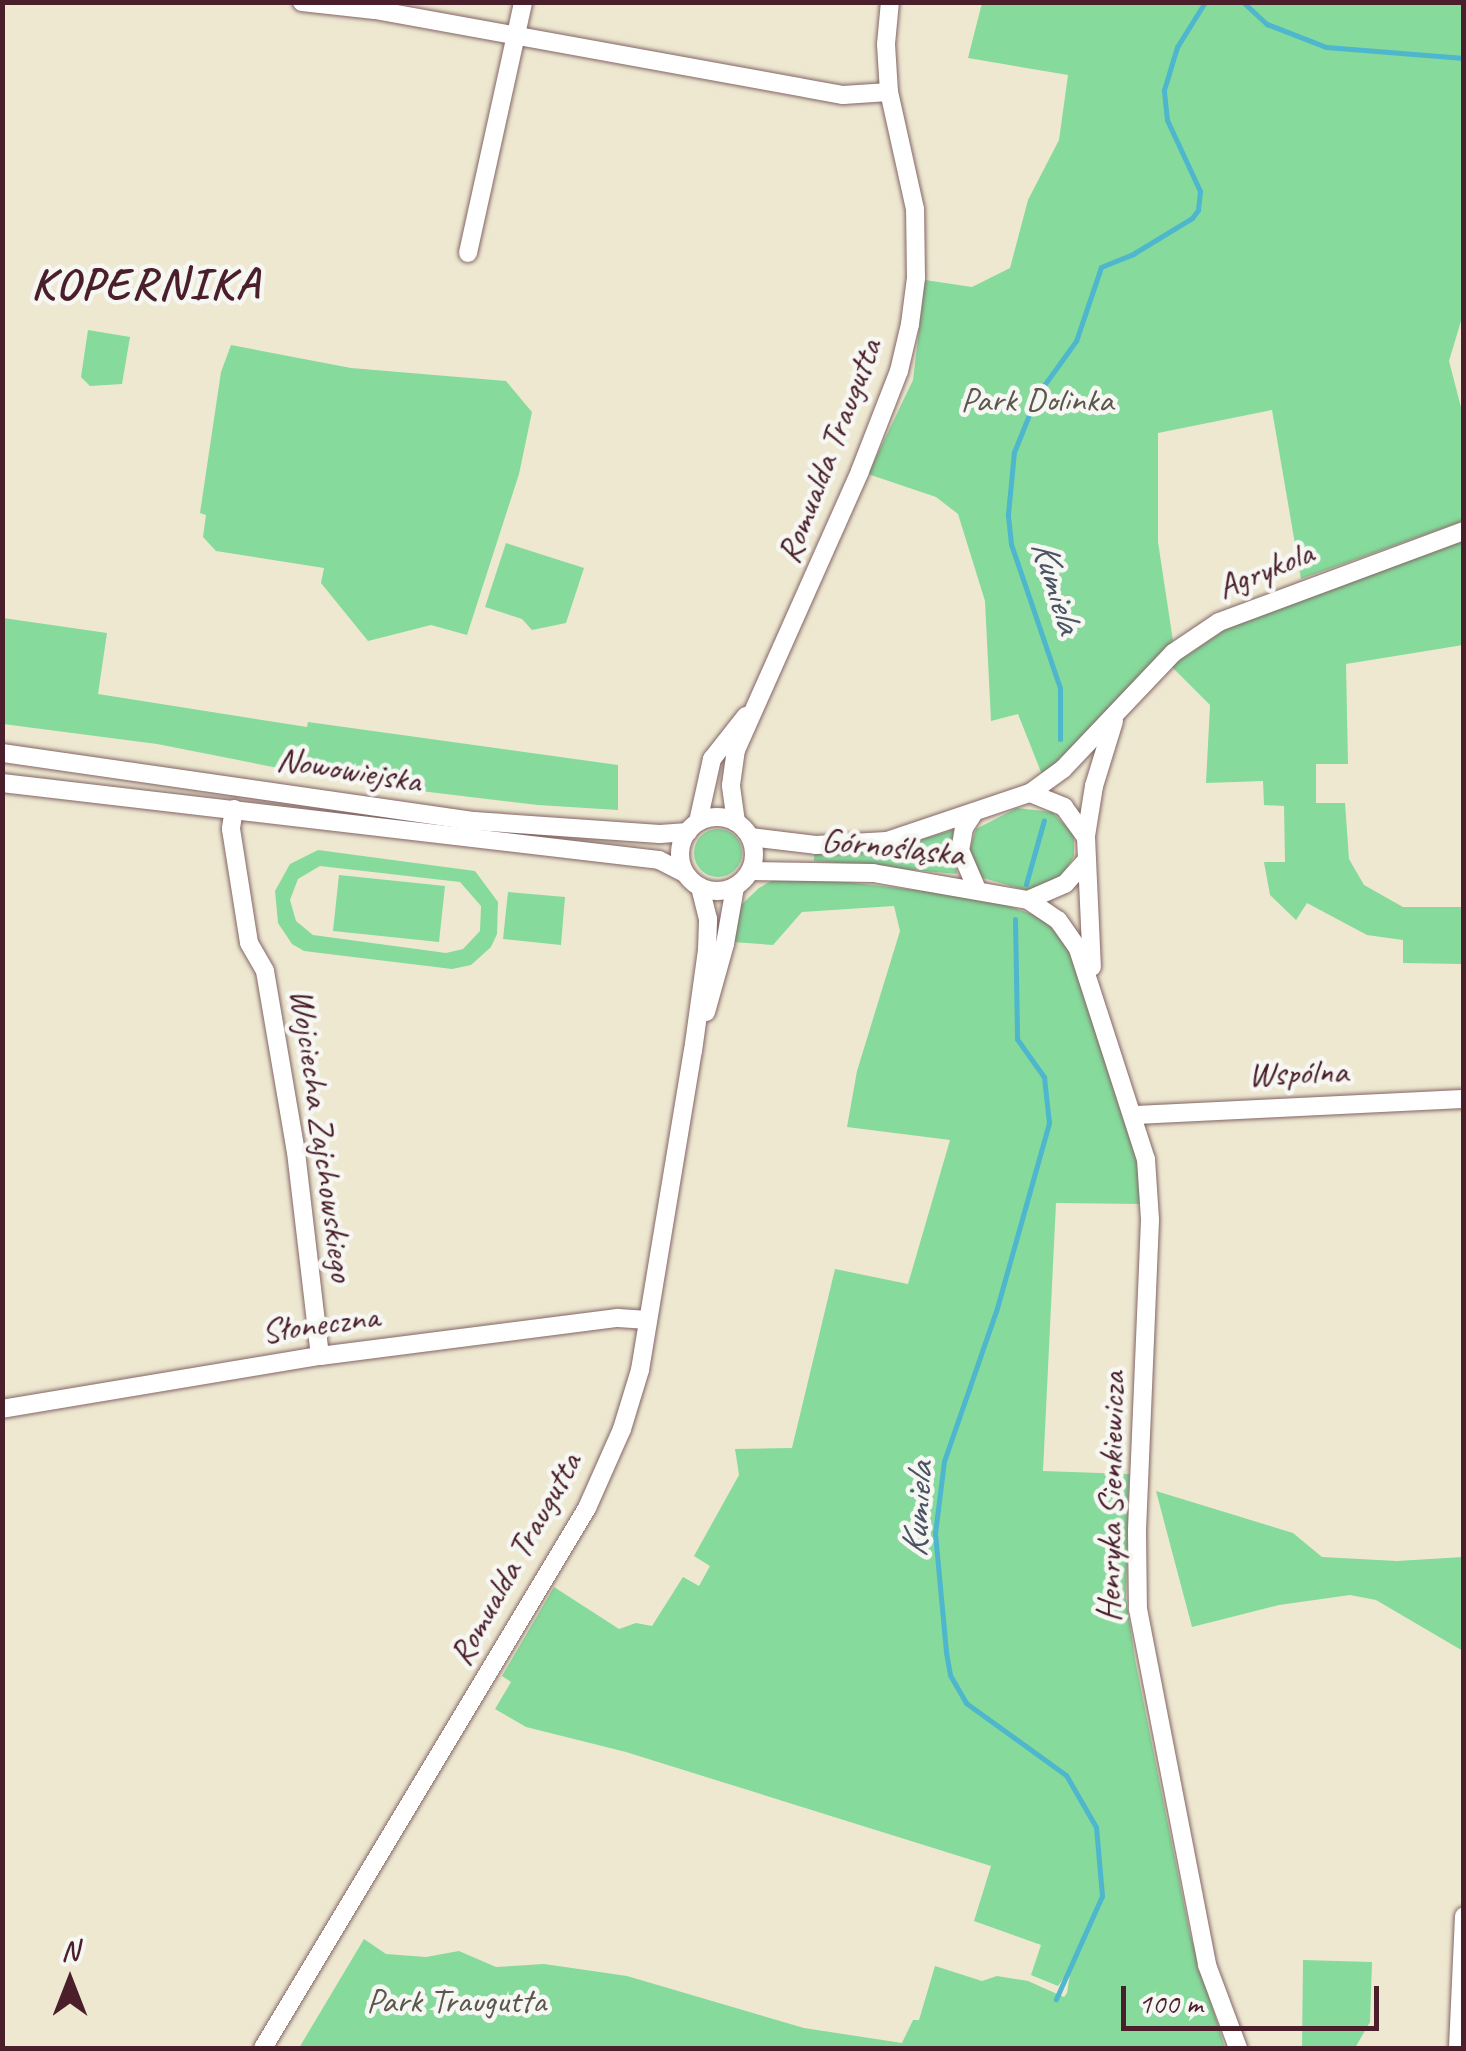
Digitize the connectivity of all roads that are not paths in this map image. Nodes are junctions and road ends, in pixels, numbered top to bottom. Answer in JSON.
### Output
{"nodes":[{"id":1,"x":302,"y":2,"type":"edge"},
{"id":2,"x":523,"y":2,"type":"edge"},
{"id":3,"x":890,"y":2,"type":"edge"},
{"id":4,"x":517,"y":36,"type":"junction"},
{"id":5,"x":889,"y":92,"type":"junction"},
{"id":6,"x":468,"y":253,"type":"dead end"},
{"id":7,"x":1464,"y":531,"type":"edge"},
{"id":8,"x":756,"y":705,"type":"junction"},
{"id":9,"x":1118,"y":712,"type":"junction"},
{"id":10,"x":2,"y":752,"type":"edge"},
{"id":11,"x":2,"y":784,"type":"edge"},
{"id":12,"x":1030,"y":794,"type":"junction"},
{"id":13,"x":234,"y":809,"type":"junction"},
{"id":14,"x":973,"y":814,"type":"junction"},
{"id":15,"x":736,"y":822,"type":"junction"},
{"id":16,"x":693,"y":827,"type":"junction"},
{"id":17,"x":750,"y":836,"type":"junction"},
{"id":18,"x":1086,"y":837,"type":"junction"},
{"id":19,"x":1086,"y":861,"type":"junction"},
{"id":20,"x":750,"y":871,"type":"junction"},
{"id":21,"x":684,"y":873,"type":"junction"},
{"id":22,"x":700,"y":887,"type":"junction"},
{"id":23,"x":734,"y":887,"type":"junction"},
{"id":24,"x":976,"y":887,"type":"junction"},
{"id":25,"x":1028,"y":900,"type":"junction"},
{"id":26,"x":1097,"y":1002,"type":"junction"},
{"id":27,"x":693,"y":1051,"type":"junction"},
{"id":28,"x":1464,"y":1099,"type":"edge"},
{"id":29,"x":1135,"y":1114,"type":"junction"},
{"id":30,"x":648,"y":1320,"type":"junction"},
{"id":31,"x":320,"y":1356,"type":"junction"},
{"id":32,"x":2,"y":1409,"type":"edge"},
{"id":33,"x":1464,"y":1916,"type":"edge"},
{"id":34,"x":263,"y":2048,"type":"edge"},
{"id":35,"x":1238,"y":2048,"type":"edge"},
{"id":36,"x":1458,"y":2048,"type":"edge"}],
"edges":[{"from":1,"to":4,"type":"street"},
{"from":2,"to":4,"type":"street"},
{"from":3,"to":5,"type":"street","name":"Romualda Traugutta"},
{"from":4,"to":5,"type":"street"},
{"from":4,"to":6,"type":"street"},
{"from":5,"to":8,"type":"street","name":"Romualda Traugutta"},
{"from":7,"to":9,"type":"street","name":"Agrykola"},
{"from":8,"to":15,"type":"street","name":"Romualda Traugutta"},
{"from":8,"to":16,"type":"street","name":"Romualda Traugutta"},
{"from":9,"to":12,"type":"street","name":"Agrykola"},
{"from":9,"to":18,"type":"street","name":"Agrykola"},
{"from":10,"to":16,"type":"street","name":"Nowowiejska"},
{"from":11,"to":13,"type":"street","name":"Nowowiejska"},
{"from":12,"to":14,"type":"street","name":"Górnośląska"},
{"from":12,"to":18,"type":"street"},
{"from":13,"to":21,"type":"street","name":"Nowowiejska"},
{"from":13,"to":31,"type":"street","name":"Wojciecha Zajchowskiego"},
{"from":14,"to":17,"type":"street","name":"Górnośląska"},
{"from":14,"to":24,"type":"street"},
{"from":15,"to":16,"type":"street"},
{"from":15,"to":17,"type":"street"},
{"from":16,"to":21,"type":"street"},
{"from":17,"to":20,"type":"street"},
{"from":18,"to":19,"type":"street"},
{"from":19,"to":25,"type":"street"},
{"from":19,"to":26,"type":"street","name":"Henryka Sienkiewicza"},
{"from":20,"to":23,"type":"street"},
{"from":20,"to":24,"type":"street","name":"Górnośląska"},
{"from":21,"to":22,"type":"street"},
{"from":22,"to":23,"type":"street"},
{"from":22,"to":27,"type":"street","name":"Romualda Traugutta"},
{"from":23,"to":27,"type":"street","name":"Romualda Traugutta"},
{"from":24,"to":25,"type":"street","name":"Górnośląska"},
{"from":25,"to":26,"type":"street","name":"Henryka Sienkiewicza"},
{"from":26,"to":29,"type":"street","name":"Henryka Sienkiewicza"},
{"from":27,"to":30,"type":"street","name":"Romualda Traugutta"},
{"from":28,"to":29,"type":"street","name":"Wspólna"},
{"from":29,"to":35,"type":"street","name":"Henryka Sienkiewicza"},
{"from":30,"to":31,"type":"street","name":"Słoneczna"},
{"from":30,"to":34,"type":"street","name":"Romualda Traugutta"},
{"from":31,"to":32,"type":"street","name":"Słoneczna"},
{"from":33,"to":36,"type":"street"}]}
